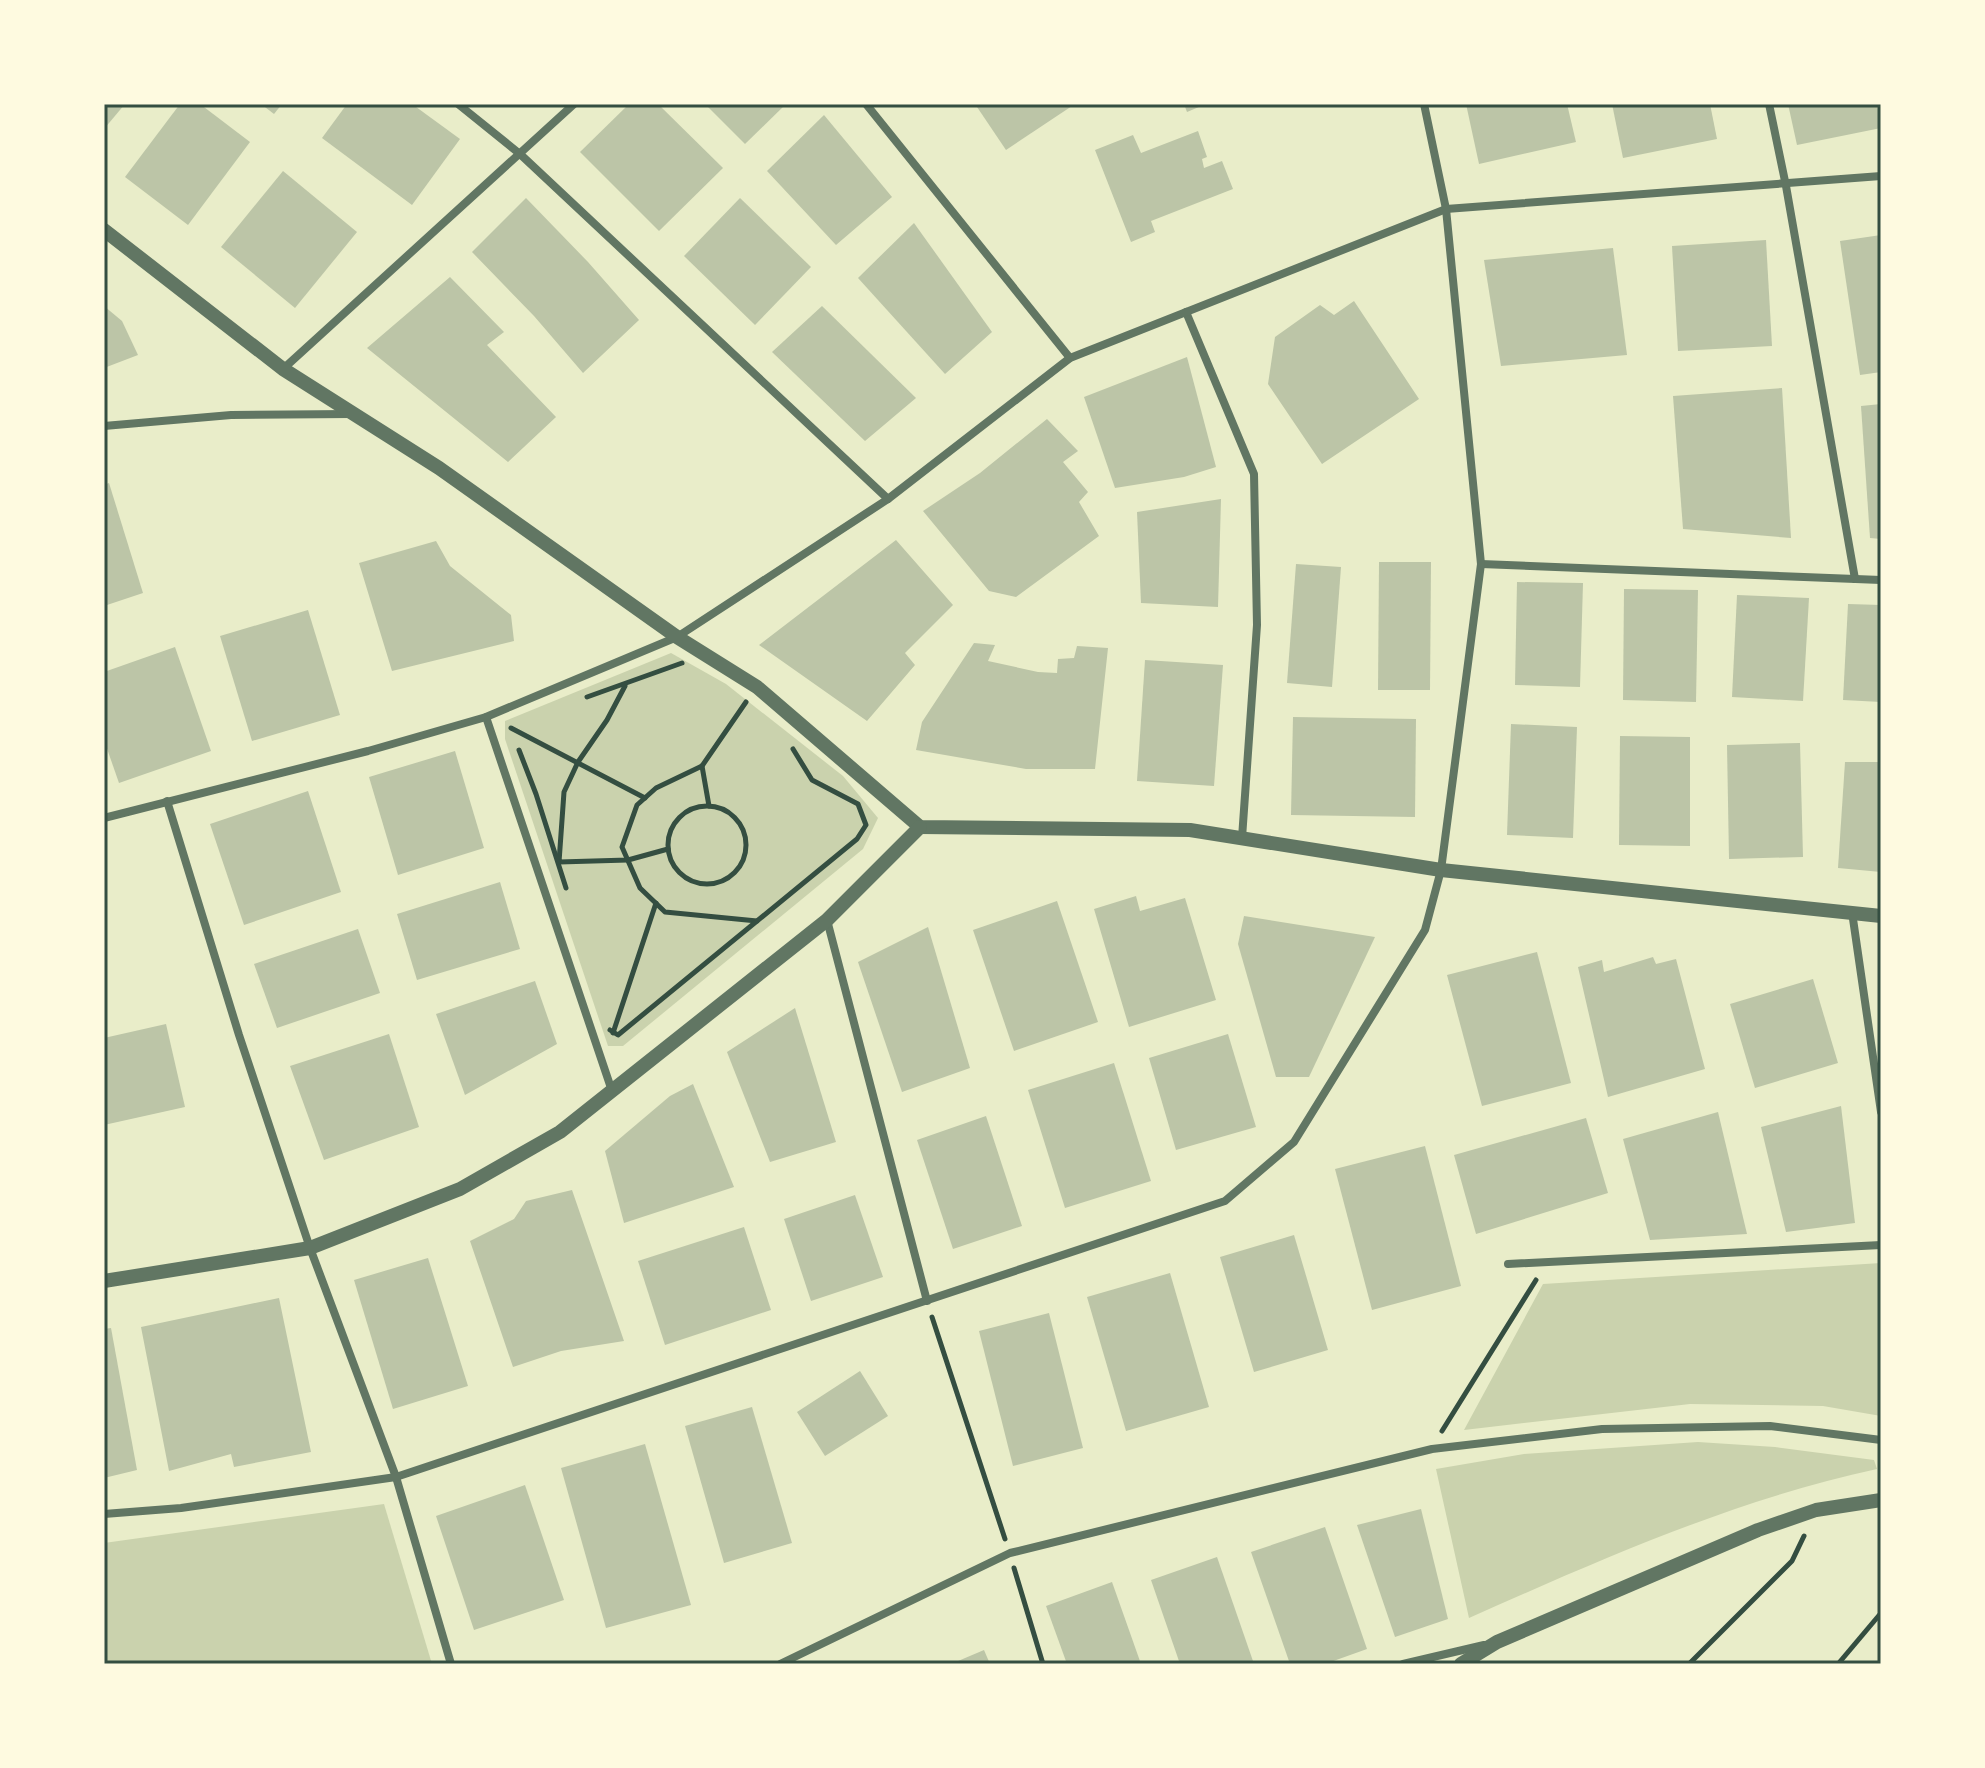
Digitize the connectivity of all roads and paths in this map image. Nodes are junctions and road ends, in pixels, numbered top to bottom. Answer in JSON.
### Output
{"nodes":[{"id":1,"x":458,"y":104,"type":"edge"},
{"id":2,"x":574,"y":104,"type":"edge"},
{"id":3,"x":866,"y":104,"type":"edge"},
{"id":4,"x":1424,"y":104,"type":"edge"},
{"id":5,"x":1769,"y":104,"type":"edge"},
{"id":6,"x":520,"y":154,"type":"junction"},
{"id":7,"x":1881,"y":176,"type":"edge"},
{"id":8,"x":1786,"y":186,"type":"junction"},
{"id":9,"x":1446,"y":209,"type":"junction"},
{"id":10,"x":104,"y":230,"type":"edge"},
{"id":11,"x":1186,"y":312,"type":"junction"},
{"id":12,"x":1070,"y":358,"type":"junction"},
{"id":13,"x":283,"y":369,"type":"junction"},
{"id":14,"x":352,"y":414,"type":"junction"},
{"id":15,"x":104,"y":426,"type":"edge"},
{"id":16,"x":888,"y":499,"type":"junction"},
{"id":17,"x":1481,"y":564,"type":"junction"},
{"id":18,"x":1855,"y":579,"type":"junction"},
{"id":19,"x":1881,"y":580,"type":"edge"},
{"id":20,"x":677,"y":637,"type":"junction"},
{"id":21,"x":703,"y":655,"type":"junction"},
{"id":22,"x":626,"y":685,"type":"junction"},
{"id":23,"x":757,"y":687,"type":"junction"},
{"id":24,"x":581,"y":699,"type":"dead end"},
{"id":25,"x":486,"y":717,"type":"junction"},
{"id":26,"x":522,"y":717,"type":"dead end"},
{"id":27,"x":511,"y":728,"type":"junction"},
{"id":28,"x":788,"y":740,"type":"dead end"},
{"id":29,"x":578,"y":762,"type":"junction"},
{"id":30,"x":702,"y":766,"type":"junction"},
{"id":31,"x":645,"y":798,"type":"junction"},
{"id":32,"x":167,"y":801,"type":"junction"},
{"id":33,"x":709,"y":806,"type":"junction"},
{"id":34,"x":104,"y":818,"type":"edge"},
{"id":35,"x":920,"y":827,"type":"junction"},
{"id":36,"x":1242,"y":838,"type":"junction"},
{"id":37,"x":668,"y":849,"type":"junction"},
{"id":38,"x":628,"y":860,"type":"junction"},
{"id":39,"x":559,"y":862,"type":"junction"},
{"id":40,"x":1441,"y":870,"type":"junction"},
{"id":41,"x":567,"y":891,"type":"dead end"},
{"id":42,"x":656,"y":903,"type":"junction"},
{"id":43,"x":1852,"y":912,"type":"junction"},
{"id":44,"x":1881,"y":916,"type":"edge"},
{"id":45,"x":827,"y":920,"type":"junction"},
{"id":46,"x":757,"y":921,"type":"junction"},
{"id":47,"x":612,"y":1091,"type":"junction"},
{"id":48,"x":1881,"y":1112,"type":"edge"},
{"id":49,"x":1881,"y":1245,"type":"edge"},
{"id":50,"x":310,"y":1248,"type":"junction"},
{"id":51,"x":1547,"y":1262,"type":"junction"},
{"id":52,"x":1508,"y":1264,"type":"dead end"},
{"id":53,"x":104,"y":1281,"type":"edge"},
{"id":54,"x":927,"y":1301,"type":"junction"},
{"id":55,"x":1881,"y":1440,"type":"edge"},
{"id":56,"x":1432,"y":1449,"type":"junction"},
{"id":57,"x":396,"y":1477,"type":"junction"},
{"id":58,"x":1881,"y":1500,"type":"edge"},
{"id":59,"x":1816,"y":1510,"type":"junction"},
{"id":60,"x":104,"y":1514,"type":"edge"},
{"id":61,"x":1010,"y":1553,"type":"junction"},
{"id":62,"x":1881,"y":1613,"type":"edge"},
{"id":63,"x":1497,"y":1642,"type":"junction"},
{"id":64,"x":451,"y":1664,"type":"edge"},
{"id":65,"x":780,"y":1664,"type":"edge"},
{"id":66,"x":1043,"y":1664,"type":"edge"},
{"id":67,"x":1403,"y":1664,"type":"edge"},
{"id":68,"x":1461,"y":1664,"type":"edge"},
{"id":69,"x":1689,"y":1664,"type":"edge"},
{"id":70,"x":1838,"y":1664,"type":"edge"}],
"edges":[{"from":1,"to":6,"type":"street"},
{"from":2,"to":6,"type":"street"},
{"from":3,"to":12,"type":"street"},
{"from":4,"to":9,"type":"street"},
{"from":5,"to":8,"type":"street"},
{"from":6,"to":13,"type":"street"},
{"from":6,"to":16,"type":"street"},
{"from":7,"to":8,"type":"street"},
{"from":8,"to":9,"type":"street"},
{"from":8,"to":18,"type":"street"},
{"from":9,"to":11,"type":"street"},
{"from":9,"to":17,"type":"street"},
{"from":10,"to":13,"type":"street"},
{"from":11,"to":12,"type":"street"},
{"from":11,"to":36,"type":"street"},
{"from":12,"to":16,"type":"street"},
{"from":13,"to":14,"type":"street"},
{"from":14,"to":15,"type":"street"},
{"from":14,"to":20,"type":"street"},
{"from":16,"to":20,"type":"street"},
{"from":17,"to":18,"type":"street"},
{"from":17,"to":40,"type":"street"},
{"from":18,"to":19,"type":"street"},
{"from":20,"to":21,"type":"street"},
{"from":20,"to":25,"type":"street"},
{"from":21,"to":22,"type":"path"},
{"from":21,"to":23,"type":"street"},
{"from":22,"to":24,"type":"path"},
{"from":22,"to":29,"type":"path"},
{"from":23,"to":30,"type":"path"},
{"from":23,"to":35,"type":"street"},
{"from":25,"to":32,"type":"street"},
{"from":25,"to":47,"type":"street"},
{"from":26,"to":27,"type":"path"},
{"from":27,"to":29,"type":"path"},
{"from":27,"to":39,"type":"path"},
{"from":28,"to":46,"type":"path"},
{"from":29,"to":31,"type":"path"},
{"from":29,"to":39,"type":"path"},
{"from":30,"to":31,"type":"path"},
{"from":30,"to":33,"type":"path"},
{"from":31,"to":38,"type":"path"},
{"from":32,"to":34,"type":"street"},
{"from":32,"to":50,"type":"street"},
{"from":33,"to":37,"type":"path"},
{"from":33,"to":37,"type":"path"},
{"from":35,"to":36,"type":"street"},
{"from":35,"to":45,"type":"street"},
{"from":36,"to":40,"type":"street"},
{"from":37,"to":38,"type":"path"},
{"from":38,"to":39,"type":"path"},
{"from":38,"to":42,"type":"path"},
{"from":39,"to":41,"type":"path"},
{"from":40,"to":43,"type":"street"},
{"from":40,"to":54,"type":"street"},
{"from":42,"to":46,"type":"path"},
{"from":42,"to":46,"type":"path"},
{"from":43,"to":44,"type":"street"},
{"from":43,"to":48,"type":"street"},
{"from":45,"to":47,"type":"street"},
{"from":45,"to":54,"type":"street"},
{"from":47,"to":50,"type":"street"},
{"from":49,"to":51,"type":"street"},
{"from":50,"to":53,"type":"street"},
{"from":50,"to":57,"type":"street"},
{"from":51,"to":52,"type":"street"},
{"from":51,"to":56,"type":"path"},
{"from":54,"to":57,"type":"street"},
{"from":54,"to":61,"type":"path"},
{"from":55,"to":56,"type":"street"},
{"from":56,"to":61,"type":"street"},
{"from":57,"to":60,"type":"street"},
{"from":57,"to":64,"type":"street"},
{"from":58,"to":59,"type":"street"},
{"from":59,"to":63,"type":"street"},
{"from":59,"to":69,"type":"path"},
{"from":61,"to":65,"type":"street"},
{"from":61,"to":66,"type":"path"},
{"from":62,"to":70,"type":"path"},
{"from":63,"to":67,"type":"street"},
{"from":63,"to":68,"type":"street"}]}
